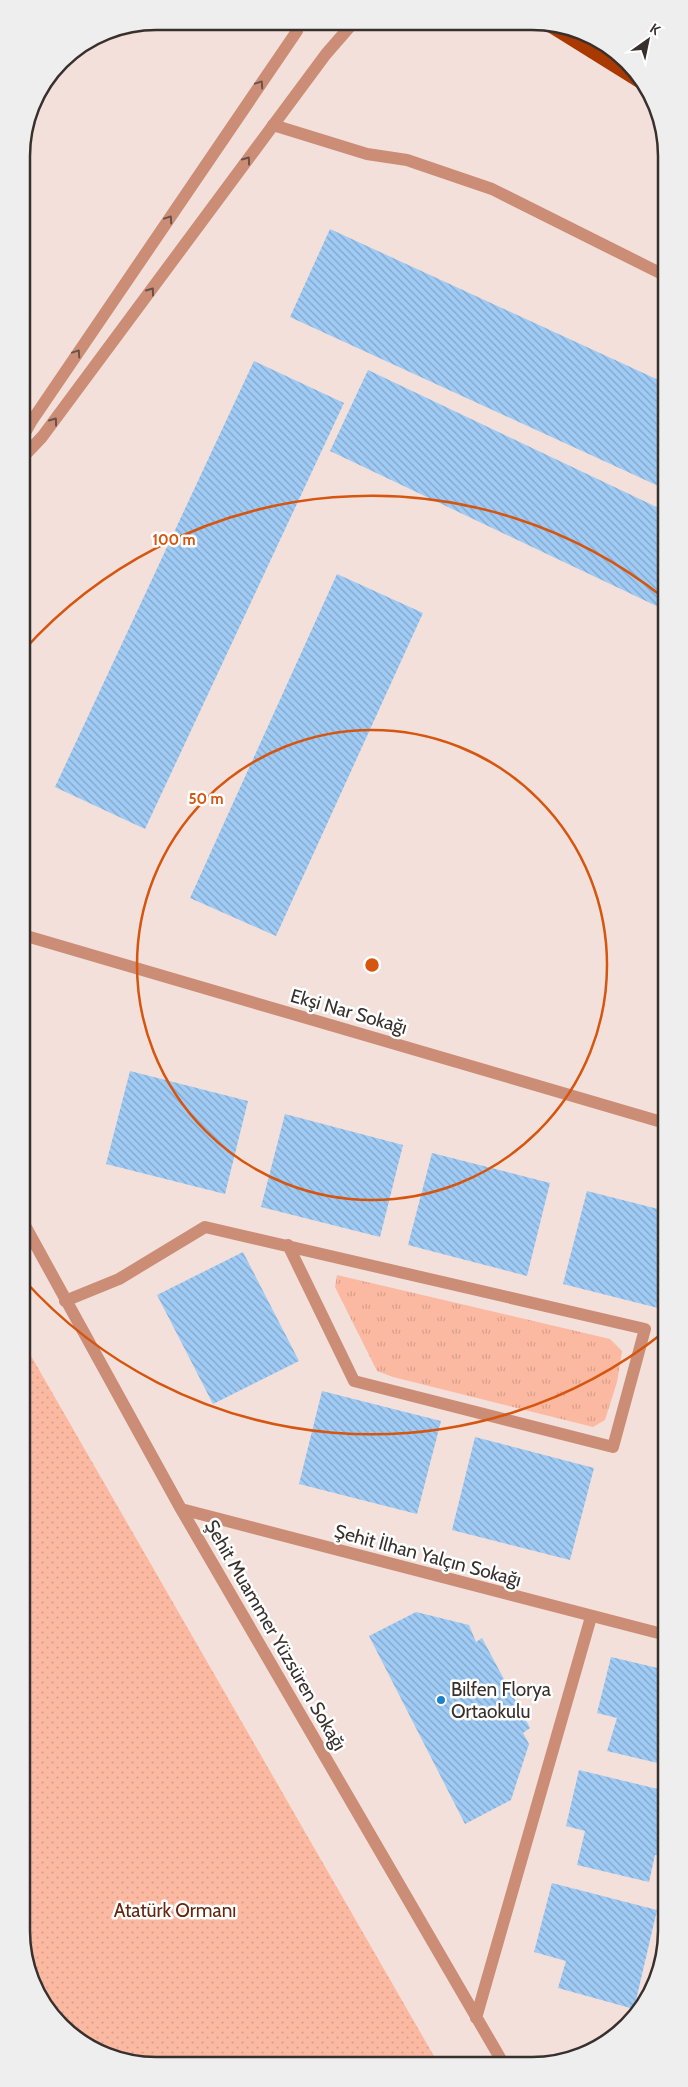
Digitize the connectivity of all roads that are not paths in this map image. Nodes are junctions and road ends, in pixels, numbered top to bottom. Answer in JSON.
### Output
{"nodes":[{"id":1,"x":297,"y":30,"type":"edge"},
{"id":2,"x":346,"y":30,"type":"edge"},
{"id":3,"x":560,"y":33,"type":"edge"},
{"id":4,"x":629,"y":76,"type":"edge"},
{"id":5,"x":274,"y":125,"type":"junction"},
{"id":6,"x":658,"y":272,"type":"edge"},
{"id":7,"x":30,"y":424,"type":"edge"},
{"id":8,"x":30,"y":450,"type":"edge"},
{"id":9,"x":30,"y":937,"type":"edge"},
{"id":10,"x":658,"y":1121,"type":"edge"},
{"id":11,"x":30,"y":1235,"type":"edge"},
{"id":12,"x":288,"y":1245,"type":"junction"},
{"id":13,"x":65,"y":1301,"type":"junction"},
{"id":14,"x":181,"y":1509,"type":"junction"},
{"id":15,"x":591,"y":1617,"type":"junction"},
{"id":16,"x":658,"y":1633,"type":"edge"},
{"id":17,"x":476,"y":2018,"type":"junction"},
{"id":18,"x":499,"y":2057,"type":"edge"}],
"edges":[{"from":7,"to":1,"type":"street","one_way":true},
{"from":2,"to":5,"type":"street"},
{"from":3,"to":4,"type":"main road"},
{"from":5,"to":6,"type":"street"},
{"from":8,"to":5,"type":"street","one_way":true},
{"from":9,"to":10,"type":"street","name":"Ekşi Nar Sokağı"},
{"from":11,"to":13,"type":"street","name":"Şehit Muammer Yüzsüren Sokağı"},
{"from":12,"to":12,"type":"street"},
{"from":12,"to":13,"type":"street"},
{"from":13,"to":14,"type":"street","name":"Şehit Muammer Yüzsüren Sokağı"},
{"from":14,"to":15,"type":"street","name":"Şehit İlhan Yalçın Sokağı"},
{"from":14,"to":17,"type":"street","name":"Şehit Muammer Yüzsüren Sokağı"},
{"from":15,"to":16,"type":"street","name":"Şehit İlhan Yalçın Sokağı"},
{"from":15,"to":17,"type":"street"},
{"from":17,"to":18,"type":"street","name":"Şehit Muammer Yüzsüren Sokağı"}]}
